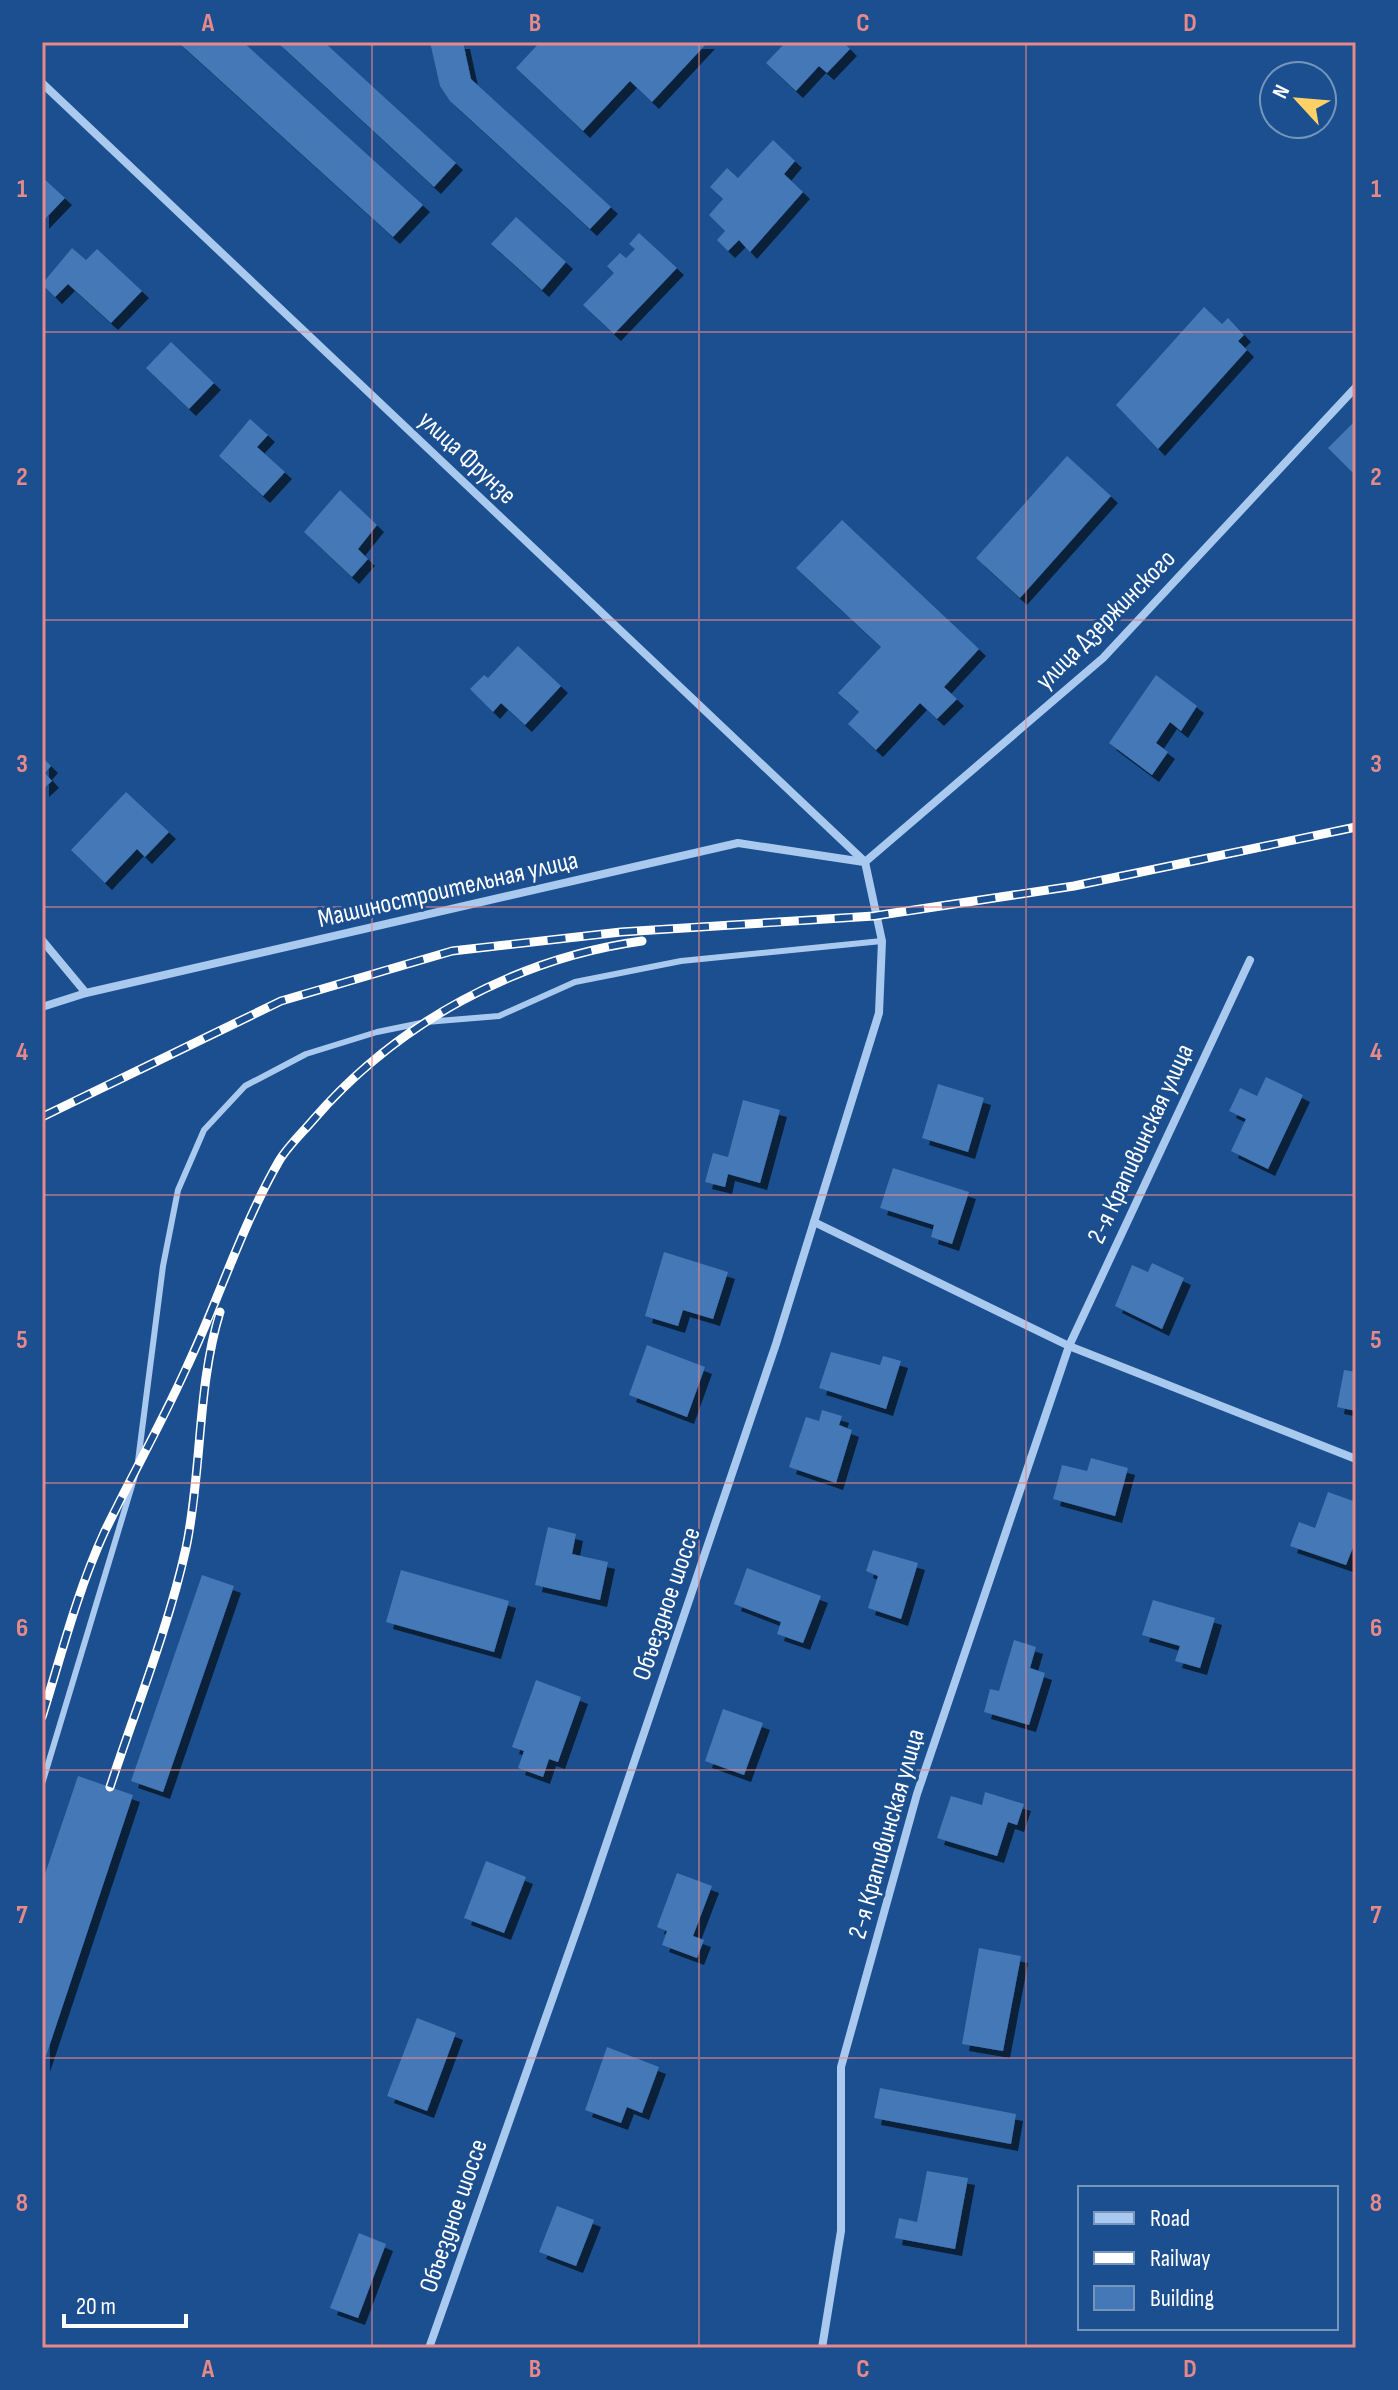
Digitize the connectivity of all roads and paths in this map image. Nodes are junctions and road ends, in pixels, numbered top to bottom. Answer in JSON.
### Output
{"nodes":[{"id":1,"x":42,"y":83,"type":"edge"},
{"id":2,"x":1356,"y":387,"type":"edge"},
{"id":3,"x":865,"y":862,"type":"junction"},
{"id":4,"x":42,"y":940,"type":"edge"},
{"id":5,"x":882,"y":941,"type":"junction"},
{"id":6,"x":1250,"y":960,"type":"dead end"},
{"id":7,"x":86,"y":993,"type":"junction"},
{"id":8,"x":42,"y":1007,"type":"edge"},
{"id":9,"x":814,"y":1222,"type":"junction"},
{"id":10,"x":1069,"y":1346,"type":"junction"},
{"id":11,"x":1356,"y":1459,"type":"edge"},
{"id":12,"x":42,"y":1784,"type":"edge"},
{"id":13,"x":429,"y":2348,"type":"edge"},
{"id":14,"x":822,"y":2348,"type":"edge"}],
"edges":[{"from":1,"to":3,"type":"street","name":"улица Фрунзе"},
{"from":2,"to":3,"type":"street","name":"улица Дзержинского"},
{"from":3,"to":5,"type":"street","name":"Объездное шоссе"},
{"from":3,"to":7,"type":"street","name":"Машиностроительная улица"},
{"from":4,"to":7,"type":"street"},
{"from":5,"to":9,"type":"street","name":"Объездное шоссе"},
{"from":5,"to":12,"type":"lane"},
{"from":6,"to":10,"type":"street","name":"2-я Крапивинская улица"},
{"from":7,"to":8,"type":"street","name":"Машиностроительная улица"},
{"from":9,"to":10,"type":"street"},
{"from":9,"to":13,"type":"street","name":"Объездное шоссе"},
{"from":10,"to":11,"type":"street"},
{"from":10,"to":14,"type":"street","name":"2-я Крапивинская улица"}]}
